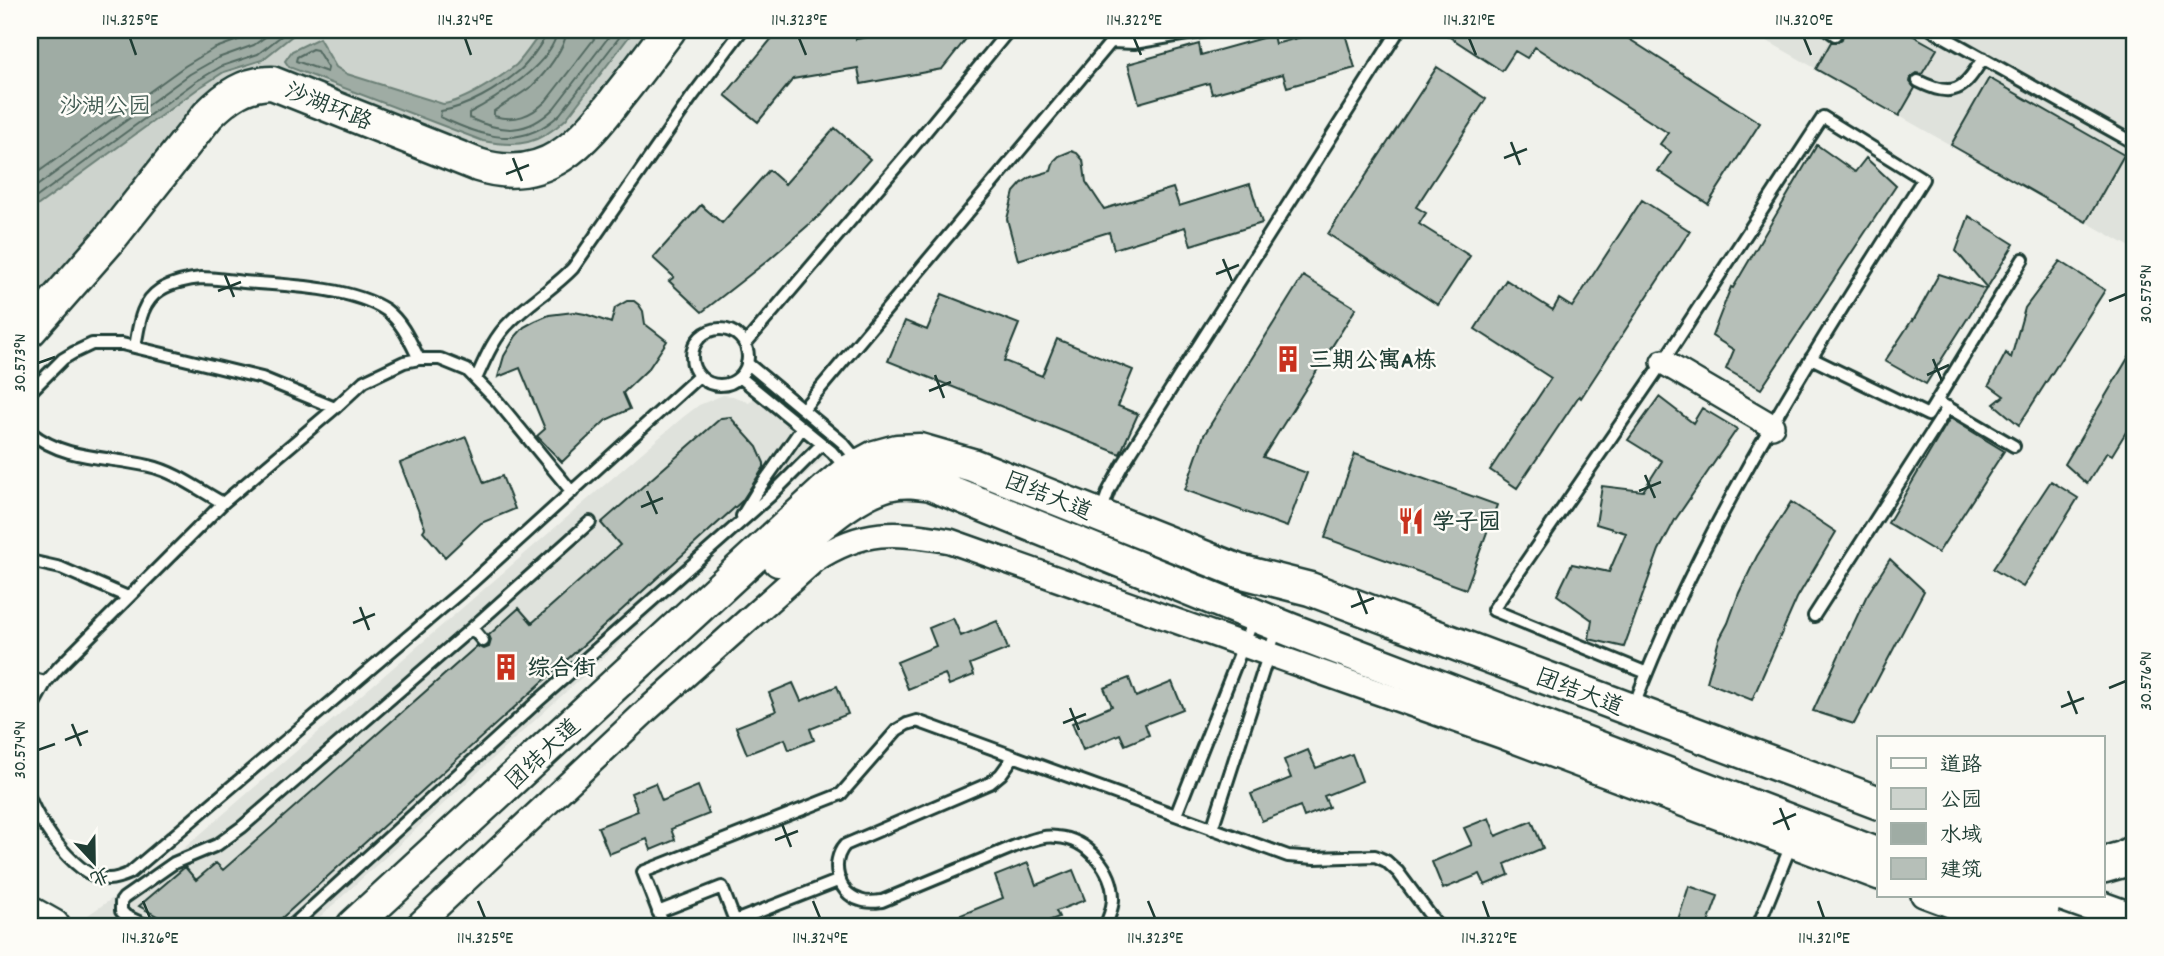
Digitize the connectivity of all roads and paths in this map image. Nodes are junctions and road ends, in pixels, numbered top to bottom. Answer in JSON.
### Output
{"nodes":[{"id":1,"x":669,"y":30,"type":"edge"},
{"id":2,"x":742,"y":30,"type":"edge"},
{"id":3,"x":1009,"y":30,"type":"edge"},
{"id":4,"x":1121,"y":30,"type":"edge"},
{"id":5,"x":1211,"y":30,"type":"edge"},
{"id":6,"x":1399,"y":30,"type":"edge"},
{"id":7,"x":1932,"y":30,"type":"edge"},
{"id":8,"x":1112,"y":42,"type":"junction"},
{"id":9,"x":1983,"y":58,"type":"junction"},
{"id":10,"x":1918,"y":81,"type":"dead end"},
{"id":11,"x":2134,"y":143,"type":"edge"},
{"id":12,"x":2023,"y":259,"type":"dead end"},
{"id":13,"x":30,"y":330,"type":"edge"},
{"id":14,"x":745,"y":344,"type":"junction"},
{"id":15,"x":135,"y":347,"type":"junction"},
{"id":16,"x":1811,"y":358,"type":"junction"},
{"id":17,"x":419,"y":359,"type":"junction"},
{"id":18,"x":1663,"y":362,"type":"junction"},
{"id":19,"x":747,"y":363,"type":"junction"},
{"id":20,"x":699,"y":376,"type":"junction"},
{"id":21,"x":740,"y":377,"type":"junction"},
{"id":22,"x":477,"y":379,"type":"junction"},
{"id":23,"x":30,"y":392,"type":"edge"},
{"id":24,"x":1937,"y":401,"type":"junction"},
{"id":25,"x":1948,"y":407,"type":"junction"},
{"id":26,"x":335,"y":408,"type":"junction"},
{"id":27,"x":803,"y":410,"type":"junction"},
{"id":28,"x":1772,"y":426,"type":"junction"},
{"id":29,"x":803,"y":428,"type":"junction"},
{"id":30,"x":30,"y":432,"type":"edge"},
{"id":31,"x":822,"y":444,"type":"junction"},
{"id":32,"x":2014,"y":446,"type":"dead end"},
{"id":33,"x":855,"y":468,"type":"junction"},
{"id":34,"x":572,"y":492,"type":"junction"},
{"id":35,"x":223,"y":503,"type":"junction"},
{"id":36,"x":1100,"y":516,"type":"junction"},
{"id":37,"x":590,"y":522,"type":"dead end"},
{"id":38,"x":739,"y":522,"type":"junction"},
{"id":39,"x":30,"y":561,"type":"edge"},
{"id":40,"x":1239,"y":571,"type":"junction"},
{"id":41,"x":128,"y":597,"type":"junction"},
{"id":42,"x":1815,"y":616,"type":"dead end"},
{"id":43,"x":1282,"y":618,"type":"junction"},
{"id":44,"x":472,"y":628,"type":"junction"},
{"id":45,"x":483,"y":640,"type":"dead end"},
{"id":46,"x":1243,"y":645,"type":"junction"},
{"id":47,"x":1268,"y":654,"type":"junction"},
{"id":48,"x":1647,"y":673,"type":"junction"},
{"id":49,"x":30,"y":678,"type":"edge"},
{"id":50,"x":46,"y":682,"type":"junction"},
{"id":51,"x":1632,"y":711,"type":"junction"},
{"id":52,"x":30,"y":712,"type":"edge"},
{"id":53,"x":1014,"y":756,"type":"junction"},
{"id":54,"x":30,"y":799,"type":"edge"},
{"id":55,"x":1877,"y":802,"type":"edge"},
{"id":56,"x":1176,"y":816,"type":"junction"},
{"id":57,"x":1877,"y":824,"type":"edge"},
{"id":58,"x":1212,"y":829,"type":"junction"},
{"id":59,"x":1877,"y":839,"type":"edge"},
{"id":60,"x":1791,"y":845,"type":"junction"},
{"id":61,"x":2134,"y":853,"type":"edge"},
{"id":62,"x":1877,"y":854,"type":"edge"},
{"id":63,"x":2104,"y":865,"type":"edge"},
{"id":64,"x":1877,"y":877,"type":"edge"},
{"id":65,"x":840,"y":880,"type":"junction"},
{"id":66,"x":1928,"y":897,"type":"edge"},
{"id":67,"x":1983,"y":897,"type":"edge"},
{"id":68,"x":1985,"y":897,"type":"edge"},
{"id":69,"x":2029,"y":897,"type":"edge"},
{"id":70,"x":2069,"y":897,"type":"edge"},
{"id":71,"x":2081,"y":897,"type":"edge"},
{"id":72,"x":658,"y":912,"type":"junction"},
{"id":73,"x":30,"y":913,"type":"edge"},
{"id":74,"x":2134,"y":922,"type":"edge"},
{"id":75,"x":53,"y":926,"type":"edge"},
{"id":76,"x":147,"y":926,"type":"edge"},
{"id":77,"x":292,"y":926,"type":"edge"},
{"id":78,"x":353,"y":926,"type":"edge"},
{"id":79,"x":382,"y":926,"type":"edge"},
{"id":80,"x":417,"y":926,"type":"edge"},
{"id":81,"x":664,"y":926,"type":"edge"},
{"id":82,"x":1105,"y":926,"type":"edge"},
{"id":83,"x":1438,"y":926,"type":"edge"},
{"id":84,"x":1758,"y":926,"type":"edge"},
{"id":85,"x":2006,"y":926,"type":"edge"},
{"id":86,"x":2036,"y":926,"type":"edge"},
{"id":87,"x":2065,"y":926,"type":"edge"},
{"id":88,"x":2111,"y":926,"type":"edge"}],
"edges":[{"from":1,"to":13,"type":"main road","name":"沙湖环路"},
{"from":2,"to":22,"type":"lane"},
{"from":3,"to":14,"type":"lane"},
{"from":4,"to":8,"type":"lane"},
{"from":5,"to":8,"type":"lane"},
{"from":6,"to":36,"type":"lane"},
{"from":7,"to":9,"type":"lane"},
{"from":8,"to":27,"type":"lane"},
{"from":9,"to":10,"type":"lane"},
{"from":9,"to":11,"type":"lane"},
{"from":12,"to":24,"type":"lane"},
{"from":14,"to":19,"type":"lane"},
{"from":14,"to":20,"type":"lane"},
{"from":15,"to":17,"type":"lane"},
{"from":15,"to":23,"type":"lane"},
{"from":15,"to":26,"type":"lane"},
{"from":16,"to":18,"type":"lane"},
{"from":16,"to":24,"type":"lane"},
{"from":16,"to":28,"type":"lane"},
{"from":17,"to":22,"type":"lane"},
{"from":17,"to":26,"type":"lane"},
{"from":18,"to":28,"type":"street"},
{"from":18,"to":48,"type":"lane"},
{"from":19,"to":21,"type":"lane"},
{"from":19,"to":27,"type":"lane"},
{"from":20,"to":21,"type":"lane"},
{"from":20,"to":34,"type":"lane"},
{"from":21,"to":29,"type":"lane"},
{"from":22,"to":34,"type":"lane"},
{"from":24,"to":25,"type":"lane"},
{"from":25,"to":32,"type":"lane"},
{"from":25,"to":42,"type":"lane"},
{"from":26,"to":35,"type":"lane"},
{"from":27,"to":33,"type":"lane"},
{"from":28,"to":48,"type":"lane"},
{"from":29,"to":31,"type":"lane"},
{"from":29,"to":38,"type":"lane"},
{"from":30,"to":35,"type":"lane"},
{"from":31,"to":33,"type":"lane"},
{"from":31,"to":38,"type":"lane"},
{"from":33,"to":36,"type":"main road","name":"团结大道"},
{"from":33,"to":78,"type":"main road","name":"团结大道"},
{"from":34,"to":54,"type":"lane"},
{"from":35,"to":41,"type":"lane"},
{"from":36,"to":40,"type":"main road","name":"团结大道"},
{"from":37,"to":44,"type":"lane"},
{"from":38,"to":77,"type":"lane"},
{"from":39,"to":41,"type":"lane"},
{"from":40,"to":43,"type":"main road"},
{"from":40,"to":51,"type":"main road","name":"团结大道"},
{"from":41,"to":50,"type":"lane"},
{"from":43,"to":46,"type":"lane"},
{"from":43,"to":47,"type":"lane"},
{"from":43,"to":57,"type":"main road"},
{"from":43,"to":59,"type":"main road"},
{"from":43,"to":62,"type":"main road","name":"团结大道"},
{"from":43,"to":79,"type":"main road","name":"团结大道"},
{"from":44,"to":45,"type":"lane"},
{"from":44,"to":76,"type":"lane"},
{"from":46,"to":47,"type":"street"},
{"from":46,"to":56,"type":"lane"},
{"from":46,"to":80,"type":"street"},
{"from":47,"to":58,"type":"lane"},
{"from":47,"to":60,"type":"street"},
{"from":48,"to":51,"type":"lane"},
{"from":49,"to":50,"type":"lane"},
{"from":50,"to":52,"type":"lane"},
{"from":51,"to":55,"type":"main road","name":"团结大道"},
{"from":53,"to":56,"type":"lane"},
{"from":53,"to":65,"type":"lane"},
{"from":53,"to":72,"type":"lane"},
{"from":56,"to":58,"type":"lane"},
{"from":58,"to":83,"type":"lane"},
{"from":60,"to":64,"type":"street"},
{"from":60,"to":84,"type":"lane"},
{"from":61,"to":63,"type":"main road"},
{"from":65,"to":72,"type":"lane"},
{"from":65,"to":82,"type":"lane"},
{"from":66,"to":85,"type":"street"},
{"from":67,"to":86,"type":"main road"},
{"from":68,"to":87,"type":"main road"},
{"from":69,"to":88,"type":"main road"},
{"from":70,"to":74,"type":"main road","bridge":true},
{"from":71,"to":74,"type":"main road"},
{"from":72,"to":81,"type":"lane"},
{"from":73,"to":75,"type":"main road"}]}
